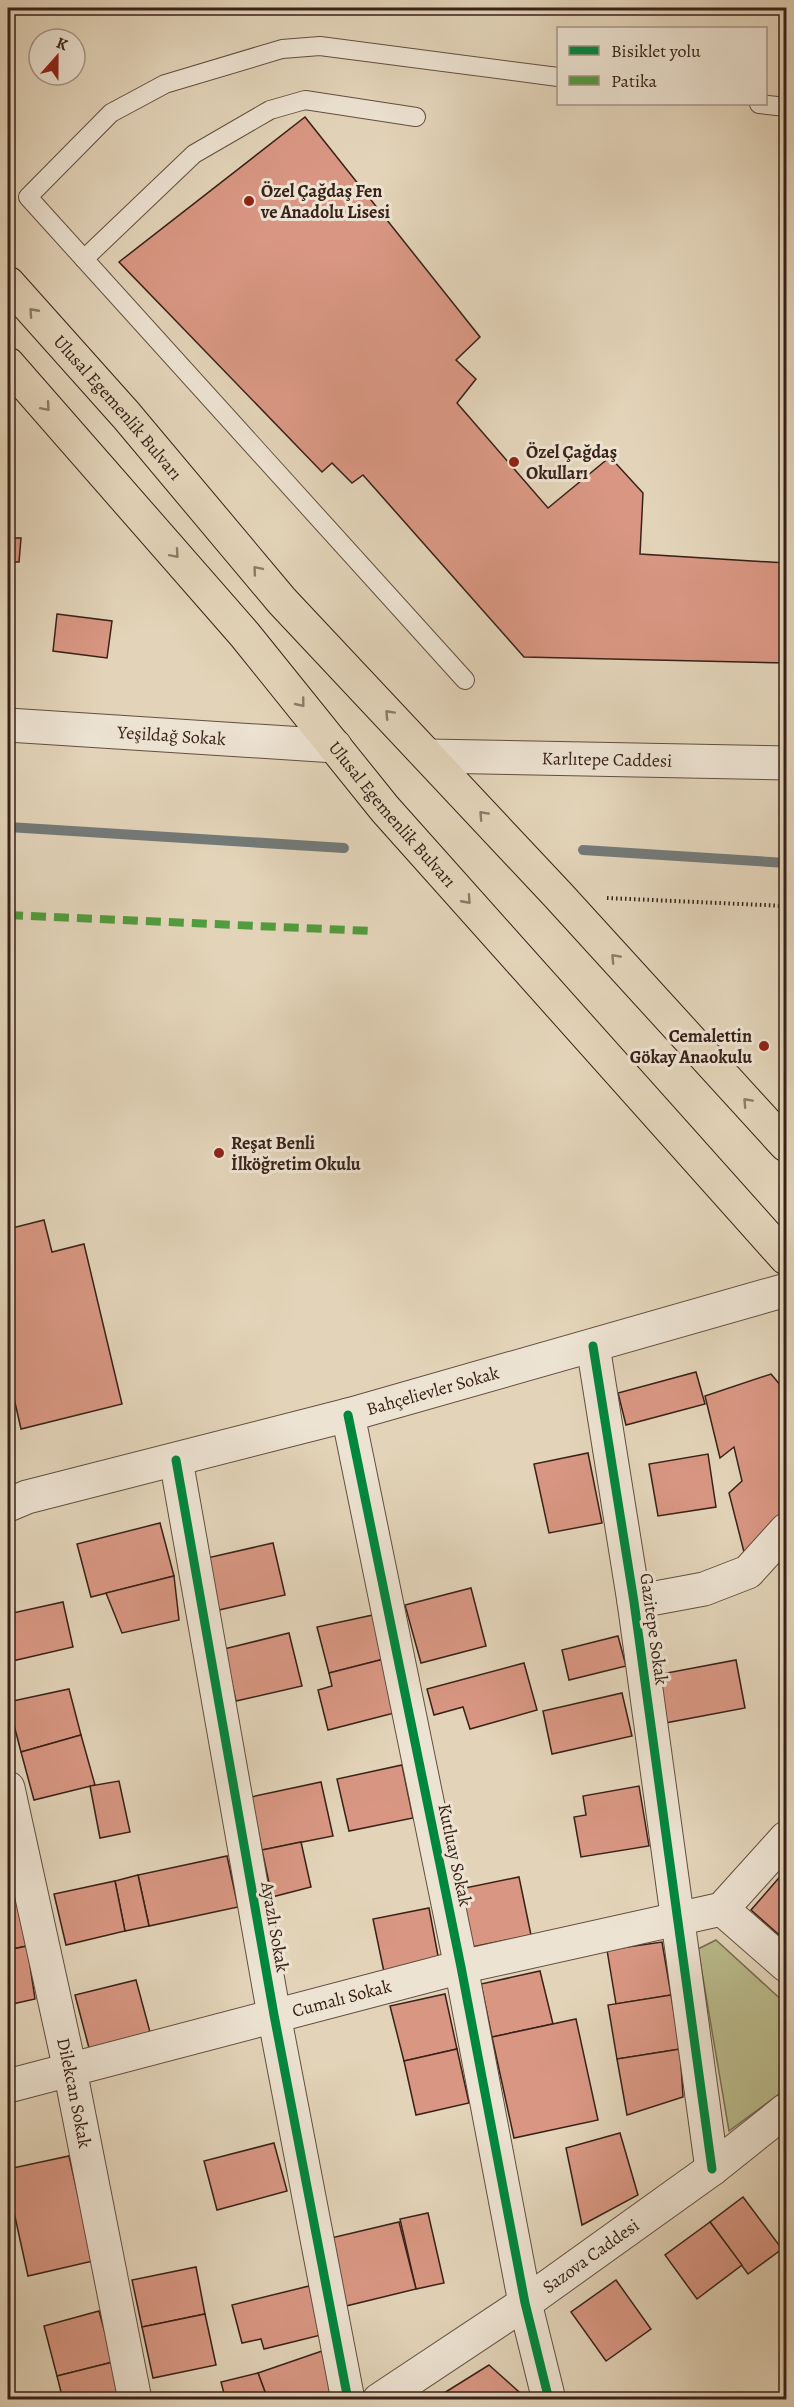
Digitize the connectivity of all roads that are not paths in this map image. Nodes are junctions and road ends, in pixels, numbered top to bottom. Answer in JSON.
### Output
{"nodes":[{"id":1,"x":557,"y":77,"type":"edge"},
{"id":2,"x":767,"y":105,"type":"edge"},
{"id":3,"x":786,"y":107,"type":"edge"},
{"id":4,"x":416,"y":117,"type":"dead end"},
{"id":5,"x":84,"y":259,"type":"junction"},
{"id":6,"x":8,"y":283,"type":"edge"},
{"id":7,"x":8,"y":364,"type":"edge"},
{"id":8,"x":465,"y":680,"type":"dead end"},
{"id":9,"x":8,"y":725,"type":"edge"},
{"id":10,"x":335,"y":746,"type":"junction"},
{"id":11,"x":429,"y":756,"type":"junction"},
{"id":12,"x":786,"y":763,"type":"edge"},
{"id":13,"x":786,"y":1145,"type":"edge"},
{"id":14,"x":786,"y":1258,"type":"edge"},
{"id":15,"x":786,"y":1290,"type":"edge"},
{"id":16,"x":593,"y":1346,"type":"junction"},
{"id":17,"x":348,"y":1415,"type":"junction"},
{"id":18,"x":176,"y":1460,"type":"junction"},
{"id":19,"x":8,"y":1505,"type":"edge"},
{"id":20,"x":786,"y":1530,"type":"edge"},
{"id":21,"x":634,"y":1602,"type":"junction"},
{"id":22,"x":8,"y":1788,"type":"edge"},
{"id":23,"x":786,"y":1838,"type":"edge"},
{"id":24,"x":722,"y":1909,"type":"junction"},
{"id":25,"x":677,"y":1917,"type":"junction"},
{"id":26,"x":786,"y":1965,"type":"edge"},
{"id":27,"x":461,"y":1967,"type":"junction"},
{"id":28,"x":274,"y":2015,"type":"junction"},
{"id":29,"x":70,"y":2070,"type":"junction"},
{"id":30,"x":8,"y":2086,"type":"edge"},
{"id":31,"x":786,"y":2110,"type":"edge"},
{"id":32,"x":712,"y":2169,"type":"junction"},
{"id":33,"x":525,"y":2303,"type":"junction"},
{"id":34,"x":135,"y":2400,"type":"edge"},
{"id":35,"x":348,"y":2400,"type":"edge"},
{"id":36,"x":379,"y":2400,"type":"edge"},
{"id":37,"x":549,"y":2400,"type":"edge"}],
"edges":[{"from":1,"to":5,"type":"lane"},
{"from":2,"to":3,"type":"lane"},
{"from":4,"to":5,"type":"lane"},
{"from":5,"to":8,"type":"lane"},
{"from":11,"to":6,"type":"main road","name":"Ulusal Egemenlik Bulvarı","one_way":true},
{"from":7,"to":10,"type":"main road","name":"Ulusal Egemenlik Bulvarı","one_way":true},
{"from":9,"to":10,"type":"street","name":"Yeşildağ Sokak"},
{"from":10,"to":14,"type":"main road","name":"Ulusal Egemenlik Bulvarı","one_way":true},
{"from":11,"to":12,"type":"street","name":"Karlıtepe Caddesi"},
{"from":13,"to":11,"type":"main road","name":"Ulusal Egemenlik Bulvarı","one_way":true},
{"from":15,"to":16,"type":"street","name":"Bahçelievler Sokak"},
{"from":16,"to":17,"type":"street","name":"Bahçelievler Sokak"},
{"from":16,"to":21,"type":"street","name":"Gazitepe Sokak"},
{"from":17,"to":18,"type":"street","name":"Bahçelievler Sokak"},
{"from":17,"to":27,"type":"street","name":"Kutluay Sokak"},
{"from":18,"to":19,"type":"street","name":"Bahçelievler Sokak"},
{"from":18,"to":28,"type":"street","name":"Ayazlı Sokak"},
{"from":20,"to":21,"type":"street"},
{"from":21,"to":25,"type":"street","name":"Gazitepe Sokak"},
{"from":22,"to":29,"type":"street","name":"Dilekcan Sokak"},
{"from":23,"to":24,"type":"street"},
{"from":24,"to":25,"type":"street","name":"Cumalı Sokak"},
{"from":24,"to":26,"type":"street"},
{"from":25,"to":27,"type":"street","name":"Cumalı Sokak"},
{"from":25,"to":32,"type":"street","name":"Gazitepe Sokak"},
{"from":27,"to":28,"type":"street","name":"Cumalı Sokak"},
{"from":27,"to":33,"type":"street","name":"Kutluay Sokak"},
{"from":28,"to":29,"type":"street","name":"Cumalı Sokak"},
{"from":28,"to":35,"type":"street","name":"Ayazlı Sokak"},
{"from":29,"to":30,"type":"street","name":"Cumalı Sokak"},
{"from":29,"to":34,"type":"street","name":"Dilekcan Sokak"},
{"from":31,"to":32,"type":"street","name":"Sazova Caddesi"},
{"from":32,"to":33,"type":"street","name":"Sazova Caddesi"},
{"from":33,"to":36,"type":"street","name":"Sazova Caddesi"},
{"from":33,"to":37,"type":"street","name":"Kutluay Sokak"}]}
